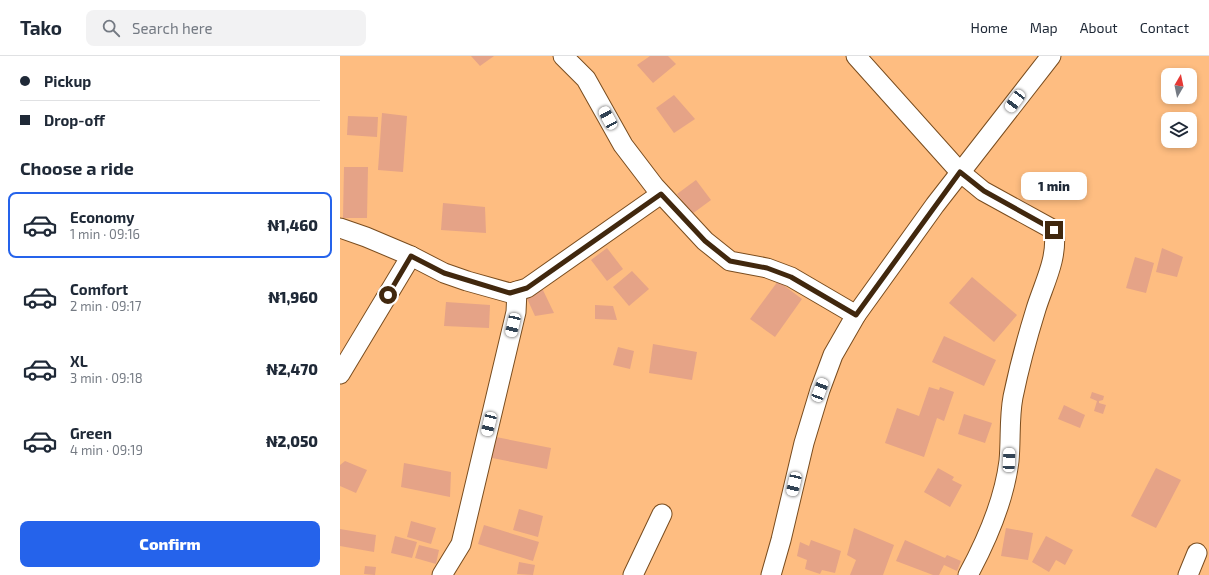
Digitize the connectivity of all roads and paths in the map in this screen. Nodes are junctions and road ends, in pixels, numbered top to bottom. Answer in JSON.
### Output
{"nodes":[{"id":1,"x":563,"y":56,"type":"edge"},
{"id":2,"x":856,"y":56,"type":"edge"},
{"id":3,"x":1051,"y":56,"type":"edge"},
{"id":4,"x":960,"y":172,"type":"junction"},
{"id":5,"x":661,"y":194,"type":"junction"},
{"id":6,"x":340,"y":228,"type":"edge"},
{"id":7,"x":411,"y":256,"type":"junction"},
{"id":8,"x":517,"y":291,"type":"junction"},
{"id":9,"x":856,"y":315,"type":"junction"},
{"id":10,"x":340,"y":374,"type":"edge"},
{"id":11,"x":662,"y":514,"type":"dead end"},
{"id":12,"x":1197,"y":553,"type":"dead end"},
{"id":13,"x":442,"y":575,"type":"edge"},
{"id":14,"x":633,"y":575,"type":"edge"},
{"id":15,"x":771,"y":575,"type":"edge"},
{"id":16,"x":968,"y":575,"type":"edge"},
{"id":17,"x":1188,"y":575,"type":"edge"}],
"edges":[{"from":1,"to":5,"type":"street"},
{"from":2,"to":4,"type":"street"},
{"from":3,"to":4,"type":"street"},
{"from":4,"to":9,"type":"street"},
{"from":4,"to":16,"type":"street"},
{"from":5,"to":8,"type":"street"},
{"from":5,"to":9,"type":"street"},
{"from":6,"to":7,"type":"street"},
{"from":7,"to":8,"type":"street"},
{"from":7,"to":10,"type":"street"},
{"from":8,"to":13,"type":"street"},
{"from":9,"to":15,"type":"street"},
{"from":11,"to":14,"type":"street"},
{"from":12,"to":17,"type":"street"}]}
